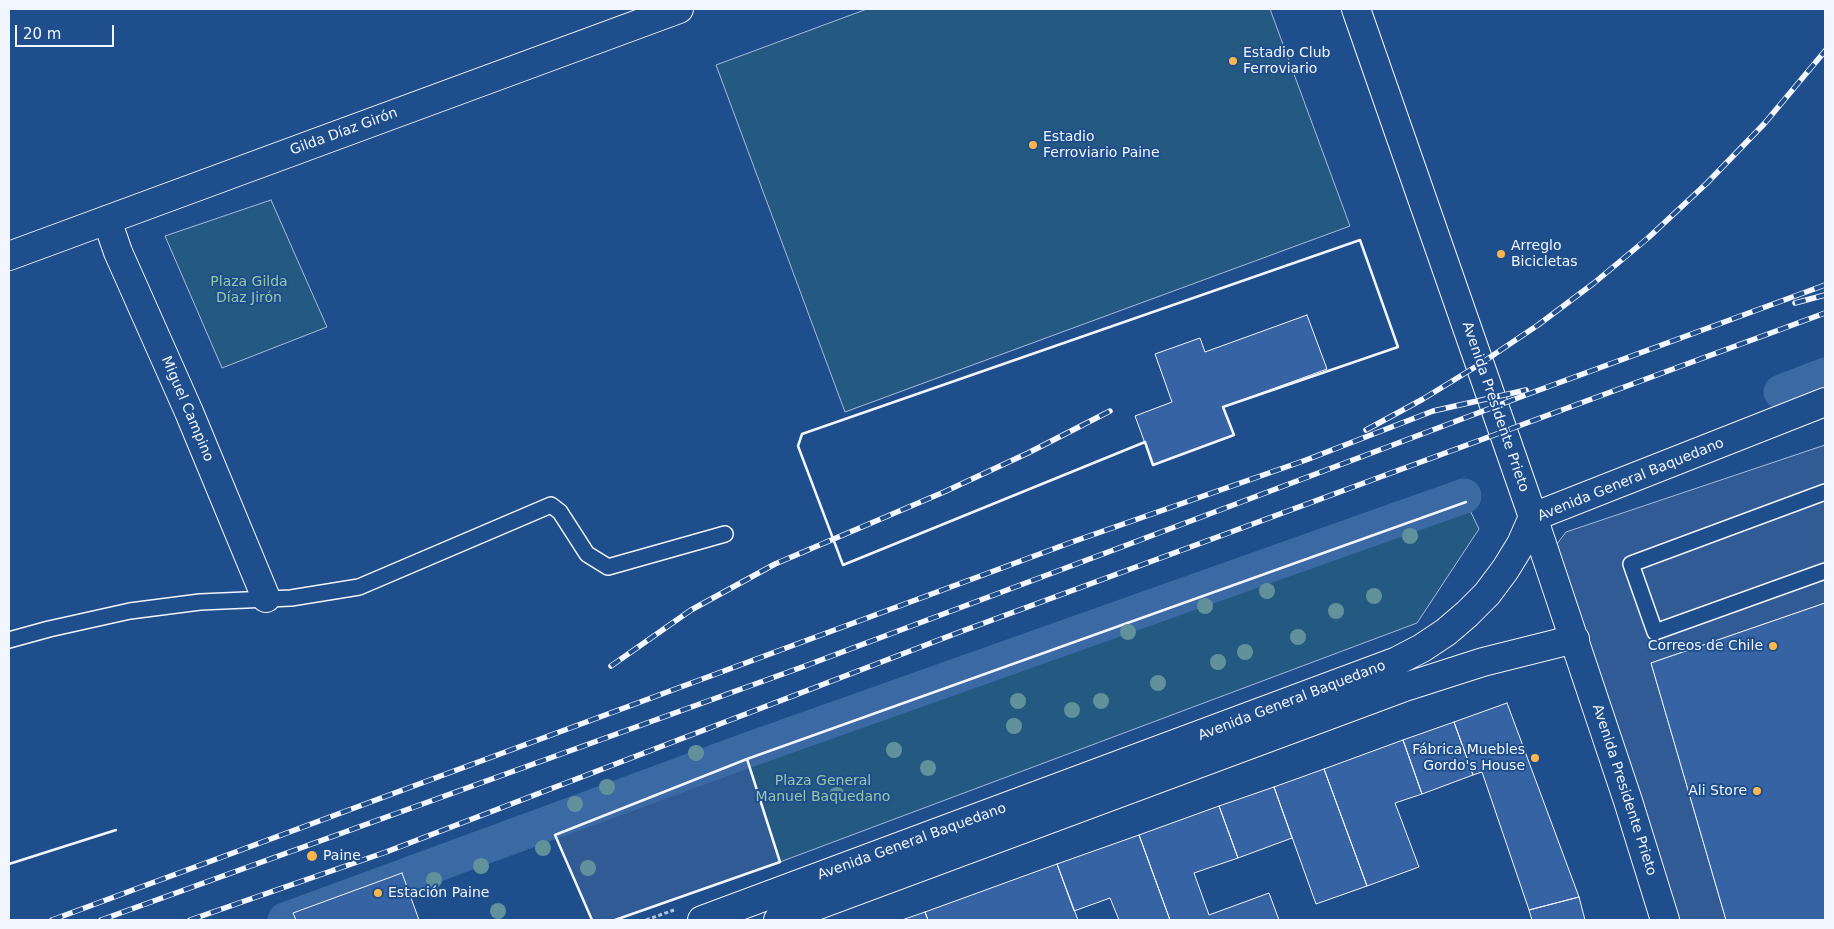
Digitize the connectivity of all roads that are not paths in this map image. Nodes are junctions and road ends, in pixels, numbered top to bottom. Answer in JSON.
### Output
{"nodes":[{"id":1,"x":679,"y":9,"type":"edge"},
{"id":2,"x":1356,"y":9,"type":"edge"},
{"id":3,"x":108,"y":220,"type":"junction"},
{"id":4,"x":9,"y":256,"type":"edge"},
{"id":5,"x":1825,"y":402,"type":"edge"},
{"id":6,"x":1825,"y":492,"type":"edge"},
{"id":7,"x":1533,"y":517,"type":"junction"},
{"id":8,"x":725,"y":534,"type":"dead end"},
{"id":9,"x":1825,"y":571,"type":"edge"},
{"id":10,"x":266,"y":598,"type":"junction"},
{"id":11,"x":1575,"y":639,"type":"junction"},
{"id":12,"x":9,"y":640,"type":"edge"},
{"id":13,"x":702,"y":920,"type":"edge"},
{"id":14,"x":778,"y":920,"type":"edge"},
{"id":15,"x":1665,"y":920,"type":"edge"}],
"edges":[{"from":1,"to":3,"type":"main road","name":"Gilda Díaz Girón"},
{"from":2,"to":7,"type":"main road","name":"Avenida Presidente Prieto"},
{"from":3,"to":4,"type":"main road","name":"Gilda Díaz Girón"},
{"from":3,"to":10,"type":"main road","name":"Miguel Campino"},
{"from":5,"to":7,"type":"main road","name":"Avenida General Baquedano"},
{"from":6,"to":9,"type":"lane"},
{"from":7,"to":11,"type":"main road","name":"Avenida Presidente Prieto"},
{"from":7,"to":13,"type":"main road","name":"Avenida General Baquedano"},
{"from":8,"to":10,"type":"lane"},
{"from":10,"to":12,"type":"lane"},
{"from":11,"to":14,"type":"main road","name":"Avenida General Baquedano"},
{"from":11,"to":15,"type":"main road","name":"Avenida Presidente Prieto"}]}
